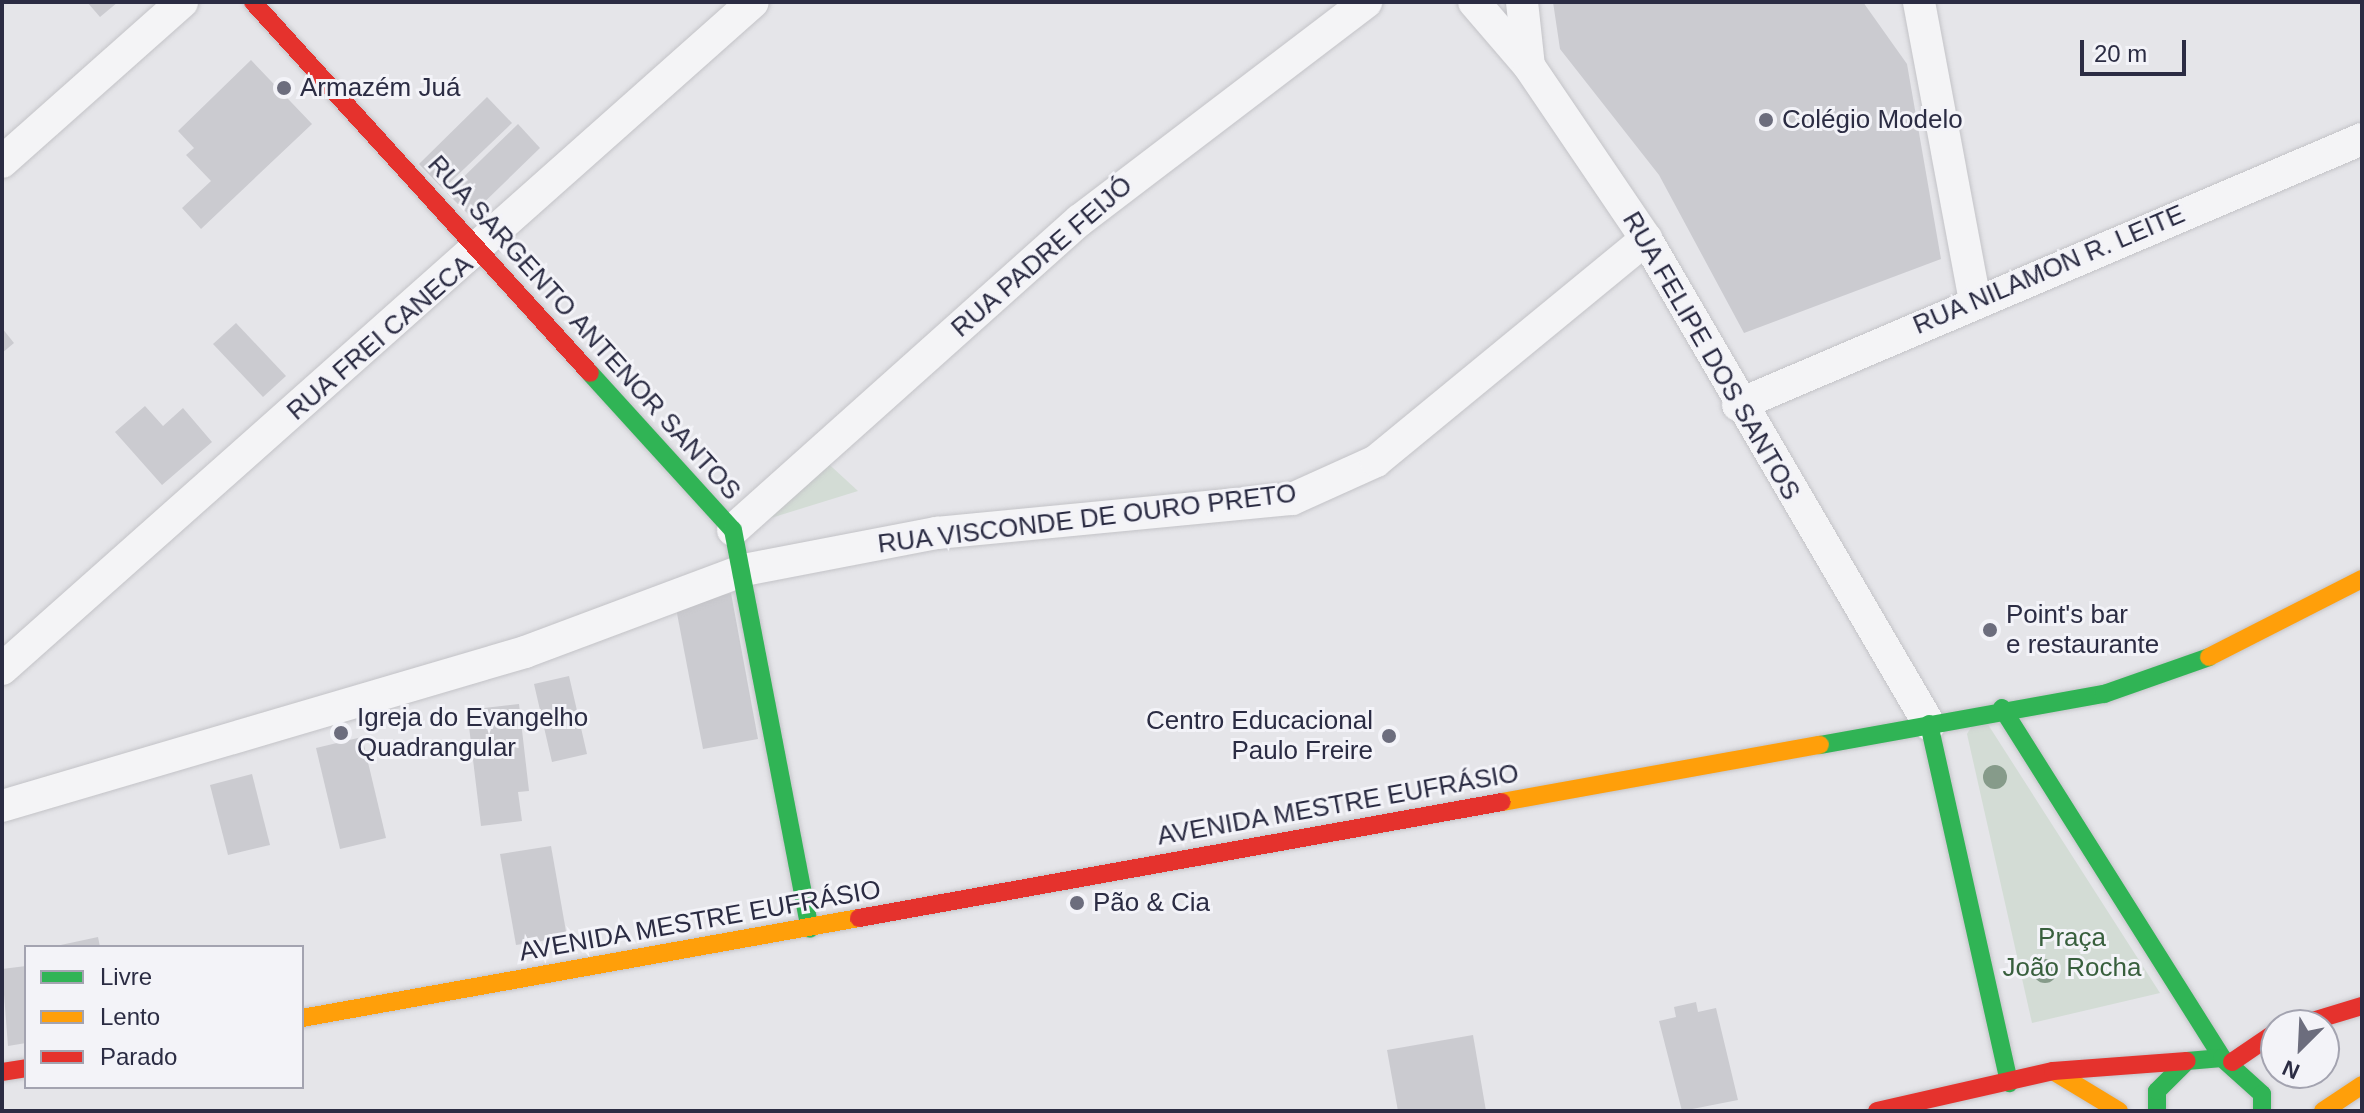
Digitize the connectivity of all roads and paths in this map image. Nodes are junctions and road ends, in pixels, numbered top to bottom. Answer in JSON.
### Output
{"nodes":[{"id":1,"x":182,"y":2,"type":"edge"},
{"id":2,"x":253,"y":2,"type":"edge"},
{"id":3,"x":753,"y":2,"type":"edge"},
{"id":4,"x":1366,"y":2,"type":"edge"},
{"id":5,"x":1474,"y":2,"type":"edge"},
{"id":6,"x":1522,"y":2,"type":"edge"},
{"id":7,"x":1919,"y":2,"type":"edge"},
{"id":8,"x":1529,"y":66,"type":"junction"},
{"id":9,"x":2362,"y":139,"type":"edge"},
{"id":10,"x":2,"y":162,"type":"edge"},
{"id":11,"x":1646,"y":239,"type":"junction"},
{"id":12,"x":479,"y":251,"type":"junction"},
{"id":13,"x":1975,"y":301,"type":"junction"},
{"id":14,"x":1738,"y":405,"type":"junction"},
{"id":15,"x":733,"y":530,"type":"junction"},
{"id":16,"x":744,"y":570,"type":"junction"},
{"id":17,"x":2362,"y":579,"type":"edge"},
{"id":18,"x":2,"y":669,"type":"edge"},
{"id":19,"x":2002,"y":708,"type":"junction"},
{"id":20,"x":1929,"y":724,"type":"junction"},
{"id":21,"x":2,"y":806,"type":"edge"},
{"id":22,"x":810,"y":929,"type":"junction"},
{"id":23,"x":2362,"y":1006,"type":"edge"},
{"id":24,"x":2340,"y":1013,"type":"edge"},
{"id":25,"x":304,"y":1018,"type":"edge"},
{"id":26,"x":2260,"y":1041,"type":"edge"},
{"id":27,"x":2227,"y":1060,"type":"junction"},
{"id":28,"x":2187,"y":1061,"type":"junction"},
{"id":29,"x":24,"y":1068,"type":"edge"},
{"id":30,"x":2053,"y":1071,"type":"junction"},
{"id":31,"x":2,"y":1072,"type":"edge"},
{"id":32,"x":2009,"y":1083,"type":"junction"},
{"id":33,"x":2362,"y":1085,"type":"edge"},
{"id":34,"x":1877,"y":1111,"type":"edge"},
{"id":35,"x":2119,"y":1111,"type":"edge"},
{"id":36,"x":2157,"y":1111,"type":"edge"},
{"id":37,"x":2262,"y":1111,"type":"edge"},
{"id":38,"x":2323,"y":1111,"type":"edge"}],
"edges":[{"from":1,"to":10,"type":"street"},
{"from":2,"to":12,"type":"street","name":"RUA SARGENTO ANTENOR SANTOS"},
{"from":3,"to":12,"type":"street","name":"RUA FREI CANECA"},
{"from":4,"to":15,"type":"street","name":"RUA PADRE FEIJÓ"},
{"from":5,"to":8,"type":"street","name":"RUA FELIPE DOS SANTOS"},
{"from":6,"to":8,"type":"street"},
{"from":7,"to":13,"type":"street"},
{"from":8,"to":11,"type":"street","name":"RUA FELIPE DOS SANTOS"},
{"from":9,"to":13,"type":"street","name":"RUA NILAMON R. LEITE"},
{"from":11,"to":14,"type":"street","name":"RUA FELIPE DOS SANTOS"},
{"from":11,"to":16,"type":"street","name":"RUA VISCONDE DE OURO PRETO"},
{"from":12,"to":15,"type":"street","name":"RUA SARGENTO ANTENOR SANTOS"},
{"from":12,"to":18,"type":"street","name":"RUA FREI CANECA"},
{"from":13,"to":14,"type":"street","name":"RUA NILAMON R. LEITE"},
{"from":14,"to":20,"type":"street","name":"RUA FELIPE DOS SANTOS"},
{"from":15,"to":16,"type":"street","name":"RUA SARGENTO ANTENOR SANTOS"},
{"from":16,"to":21,"type":"street","name":"RUA VISCONDE DE OURO PRETO"},
{"from":16,"to":22,"type":"street","name":"RUA SARGENTO ANTENOR SANTOS"},
{"from":17,"to":19,"type":"street","name":"AVENIDA MESTRE EUFRÁSIO"},
{"from":19,"to":20,"type":"street","name":"AVENIDA MESTRE EUFRÁSIO"},
{"from":19,"to":27,"type":"street"},
{"from":20,"to":22,"type":"street","name":"AVENIDA MESTRE EUFRÁSIO"},
{"from":20,"to":32,"type":"street"},
{"from":22,"to":25,"type":"street","name":"AVENIDA MESTRE EUFRÁSIO"},
{"from":23,"to":24,"type":"street"},
{"from":26,"to":27,"type":"street"},
{"from":27,"to":28,"type":"street"},
{"from":27,"to":37,"type":"street"},
{"from":28,"to":30,"type":"street"},
{"from":28,"to":36,"type":"street"},
{"from":29,"to":31,"type":"street"},
{"from":30,"to":32,"type":"street"},
{"from":30,"to":35,"type":"street"},
{"from":32,"to":34,"type":"street"},
{"from":33,"to":38,"type":"street"}]}
